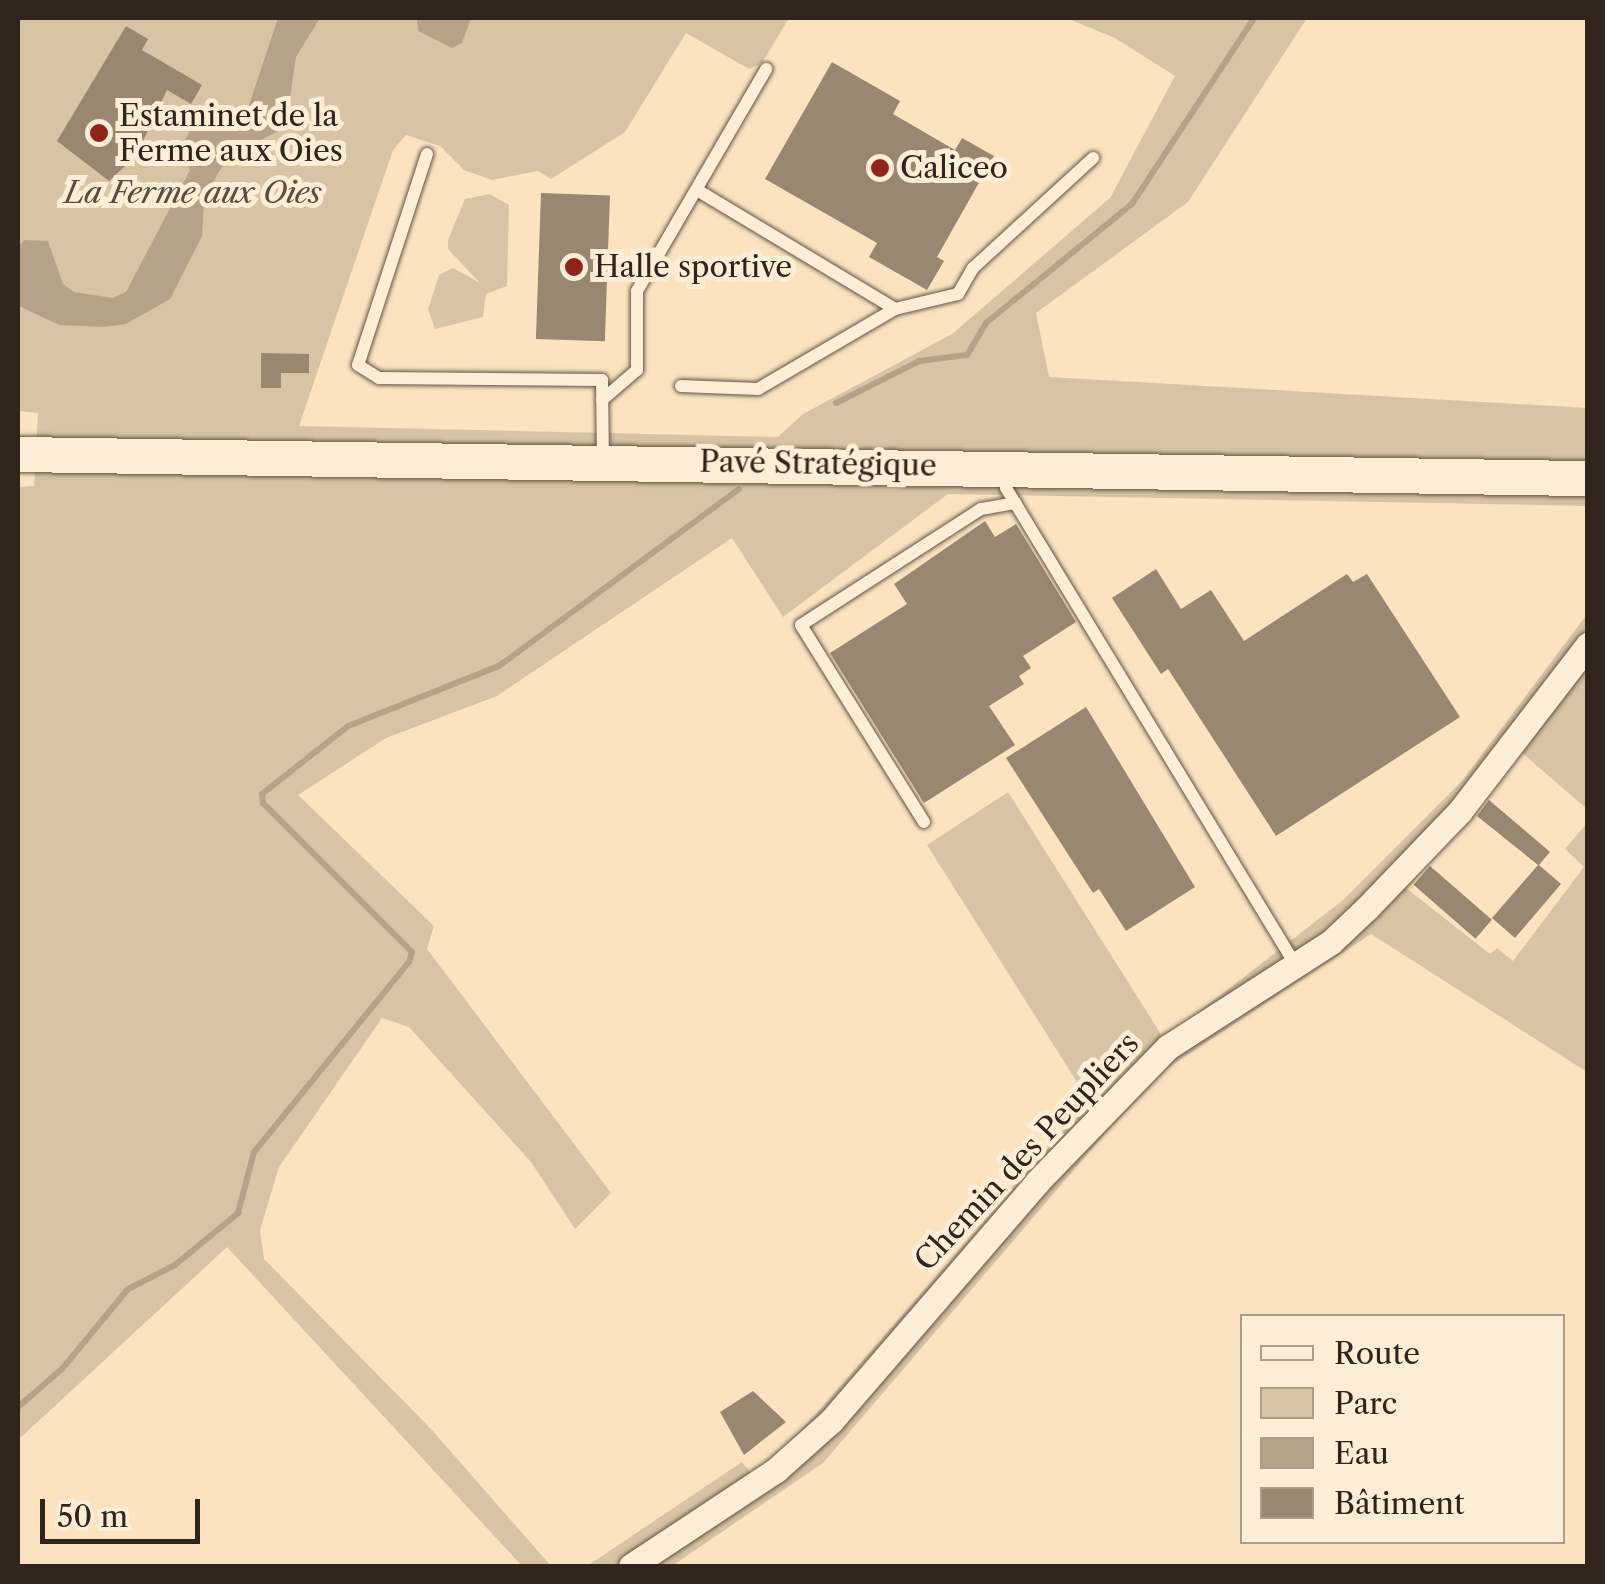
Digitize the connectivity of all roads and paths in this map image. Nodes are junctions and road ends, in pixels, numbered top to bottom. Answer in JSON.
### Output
{"nodes":[{"id":1,"x":766,"y":69,"type":"dead end"},
{"id":2,"x":427,"y":154,"type":"dead end"},
{"id":3,"x":1093,"y":158,"type":"dead end"},
{"id":4,"x":697,"y":190,"type":"junction"},
{"id":5,"x":895,"y":309,"type":"junction"},
{"id":6,"x":681,"y":386,"type":"dead end"},
{"id":7,"x":602,"y":400,"type":"junction"},
{"id":8,"x":28,"y":451,"type":"edge"},
{"id":9,"x":602,"y":461,"type":"junction"},
{"id":10,"x":1002,"y":468,"type":"junction"},
{"id":11,"x":1588,"y":478,"type":"edge"},
{"id":12,"x":1015,"y":502,"type":"junction"},
{"id":13,"x":1588,"y":645,"type":"edge"},
{"id":14,"x":924,"y":822,"type":"dead end"},
{"id":15,"x":1295,"y":964,"type":"junction"},
{"id":16,"x":631,"y":1566,"type":"edge"}],
"edges":[{"from":1,"to":4,"type":"lane"},
{"from":2,"to":7,"type":"lane"},
{"from":3,"to":5,"type":"lane"},
{"from":4,"to":5,"type":"lane"},
{"from":4,"to":7,"type":"lane"},
{"from":5,"to":6,"type":"lane"},
{"from":7,"to":9,"type":"lane"},
{"from":8,"to":9,"type":"main road","name":"Pavé Stratégique"},
{"from":9,"to":10,"type":"main road","name":"Pavé Stratégique"},
{"from":10,"to":11,"type":"main road","name":"Pavé Stratégique"},
{"from":10,"to":12,"type":"lane"},
{"from":12,"to":14,"type":"lane"},
{"from":12,"to":15,"type":"lane"},
{"from":13,"to":15,"type":"street","name":"Chemin des Peupliers"},
{"from":15,"to":16,"type":"street","name":"Chemin des Peupliers"}]}
